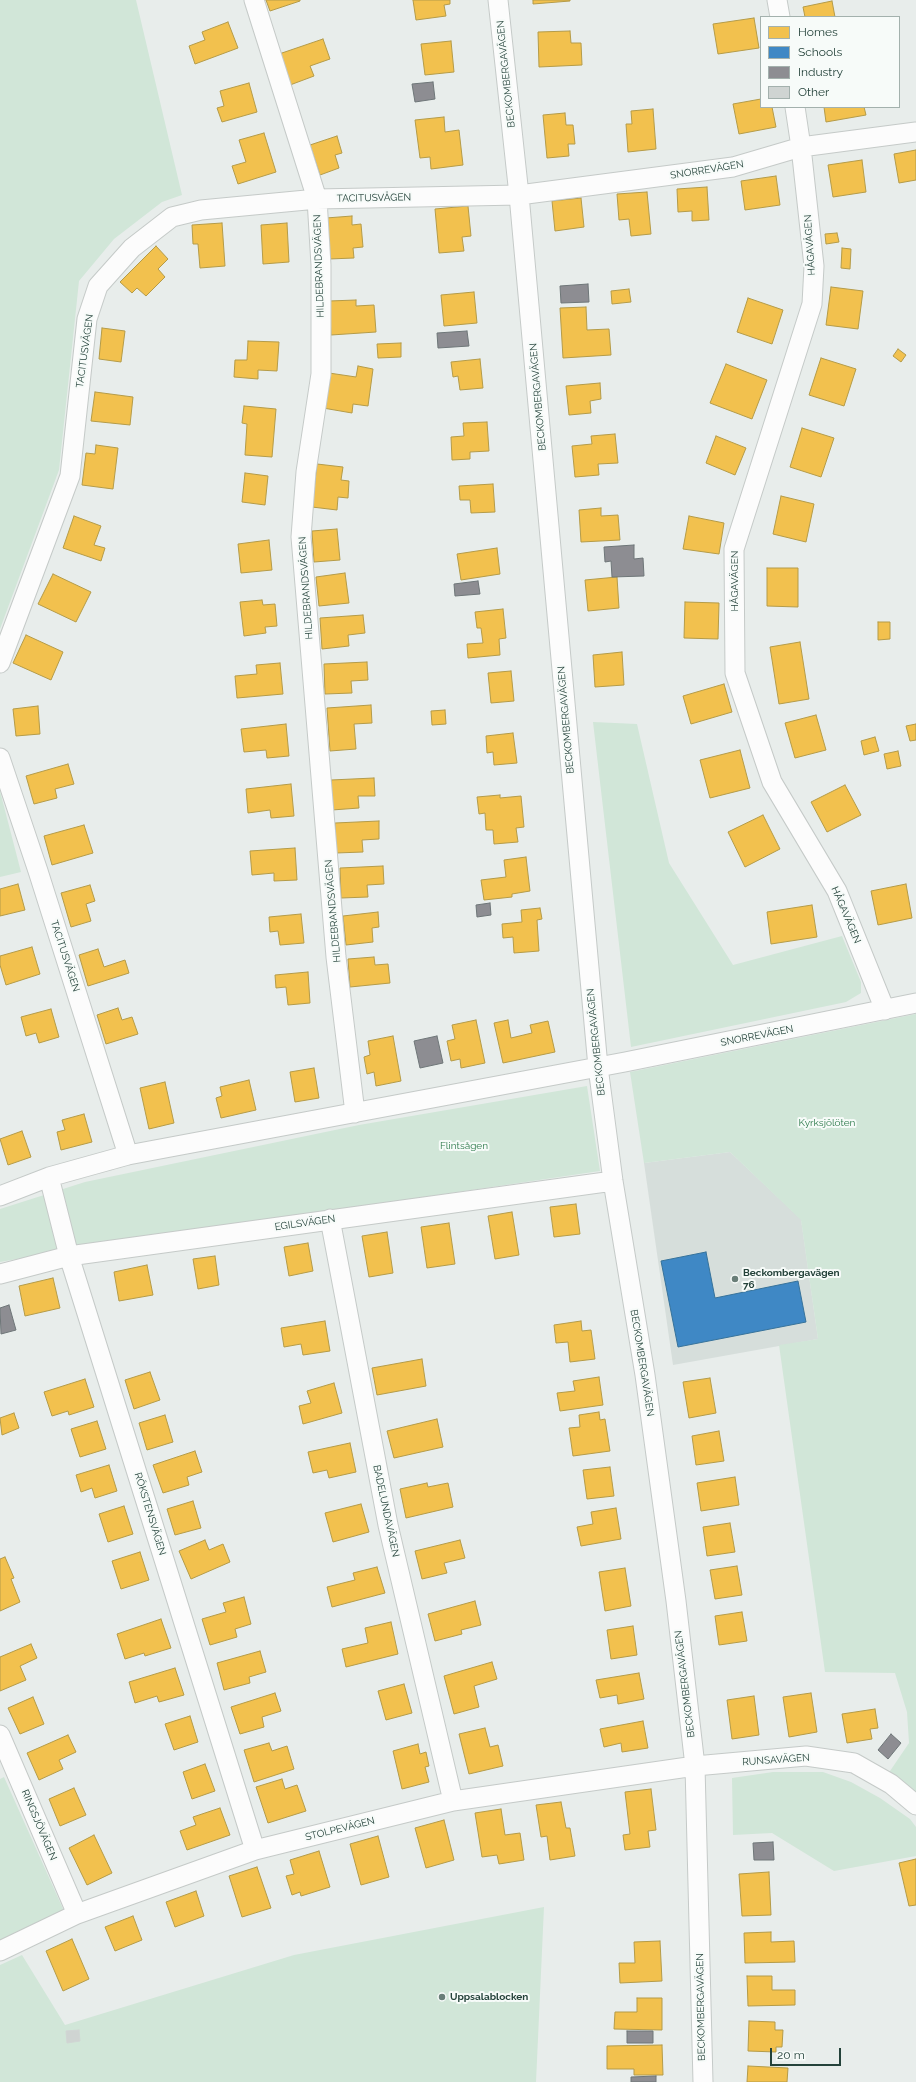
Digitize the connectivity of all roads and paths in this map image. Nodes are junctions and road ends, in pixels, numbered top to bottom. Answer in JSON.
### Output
{"nodes":[{"id":1,"x":254,"y":0,"type":"edge"},
{"id":2,"x":498,"y":0,"type":"edge"},
{"id":3,"x":777,"y":0,"type":"edge"},
{"id":4,"x":780,"y":16,"type":"edge"},
{"id":5,"x":795,"y":108,"type":"edge"},
{"id":6,"x":916,"y":132,"type":"edge"},
{"id":7,"x":801,"y":147,"type":"junction"},
{"id":8,"x":519,"y":195,"type":"junction"},
{"id":9,"x":317,"y":199,"type":"junction"},
{"id":10,"x":0,"y":663,"type":"edge"},
{"id":11,"x":0,"y":758,"type":"edge"},
{"id":12,"x":916,"y":1003,"type":"edge"},
{"id":13,"x":885,"y":1010,"type":"junction"},
{"id":14,"x":598,"y":1067,"type":"junction"},
{"id":15,"x":354,"y":1113,"type":"junction"},
{"id":16,"x":128,"y":1155,"type":"junction"},
{"id":17,"x":49,"y":1177,"type":"junction"},
{"id":18,"x":613,"y":1181,"type":"junction"},
{"id":19,"x":0,"y":1196,"type":"edge"},
{"id":20,"x":330,"y":1219,"type":"junction"},
{"id":21,"x":69,"y":1256,"type":"junction"},
{"id":22,"x":0,"y":1274,"type":"edge"},
{"id":23,"x":0,"y":1735,"type":"edge"},
{"id":24,"x":695,"y":1766,"type":"junction"},
{"id":25,"x":453,"y":1801,"type":"junction"},
{"id":26,"x":916,"y":1805,"type":"edge"},
{"id":27,"x":255,"y":1850,"type":"junction"},
{"id":28,"x":77,"y":1914,"type":"junction"},
{"id":29,"x":0,"y":1951,"type":"edge"},
{"id":30,"x":703,"y":2082,"type":"edge"}],
"edges":[{"from":1,"to":9,"type":"street","name":"HILDEBRANDSVÄGEN"},
{"from":2,"to":8,"type":"street","name":"BECKOMBERGAVÄGEN"},
{"from":3,"to":4,"type":"street"},
{"from":5,"to":7,"type":"street","name":"HÅGAVÄGEN"},
{"from":6,"to":7,"type":"street","name":"SNORREVÄGEN"},
{"from":7,"to":8,"type":"street","name":"SNORREVÄGEN"},
{"from":7,"to":13,"type":"street","name":"HÅGAVÄGEN"},
{"from":8,"to":9,"type":"street","name":"TACITUSVÄGEN"},
{"from":8,"to":14,"type":"street","name":"BECKOMBERGAVÄGEN"},
{"from":9,"to":10,"type":"street","name":"TACITUSVÄGEN"},
{"from":9,"to":15,"type":"street","name":"HILDEBRANDSVÄGEN"},
{"from":11,"to":16,"type":"street","name":"TACITUSVÄGEN"},
{"from":12,"to":13,"type":"street","name":"SNORREVÄGEN"},
{"from":13,"to":14,"type":"street","name":"SNORREVÄGEN"},
{"from":14,"to":15,"type":"street"},
{"from":14,"to":18,"type":"street","name":"BECKOMBERGAVÄGEN"},
{"from":15,"to":16,"type":"street"},
{"from":16,"to":17,"type":"street"},
{"from":17,"to":19,"type":"street"},
{"from":17,"to":21,"type":"street","name":"RÖKSTENSVÄGEN"},
{"from":18,"to":20,"type":"street","name":"EGILSVÄGEN"},
{"from":18,"to":24,"type":"street","name":"BECKOMBERGAVÄGEN"},
{"from":20,"to":21,"type":"street","name":"EGILSVÄGEN"},
{"from":20,"to":25,"type":"street","name":"BADELUNDAVÄGEN"},
{"from":21,"to":22,"type":"street","name":"EGILSVÄGEN"},
{"from":21,"to":27,"type":"street","name":"RÖKSTENSVÄGEN"},
{"from":23,"to":28,"type":"street","name":"RINGSJÖVÄGEN"},
{"from":24,"to":25,"type":"street","name":"STOLPEVÄGEN"},
{"from":24,"to":26,"type":"street","name":"RUNSAVÄGEN"},
{"from":24,"to":30,"type":"street","name":"BECKOMBERGAVÄGEN"},
{"from":25,"to":27,"type":"street","name":"STOLPEVÄGEN"},
{"from":27,"to":28,"type":"street","name":"STOLPEVÄGEN"},
{"from":28,"to":29,"type":"street","name":"STOLPEVÄGEN"}]}
